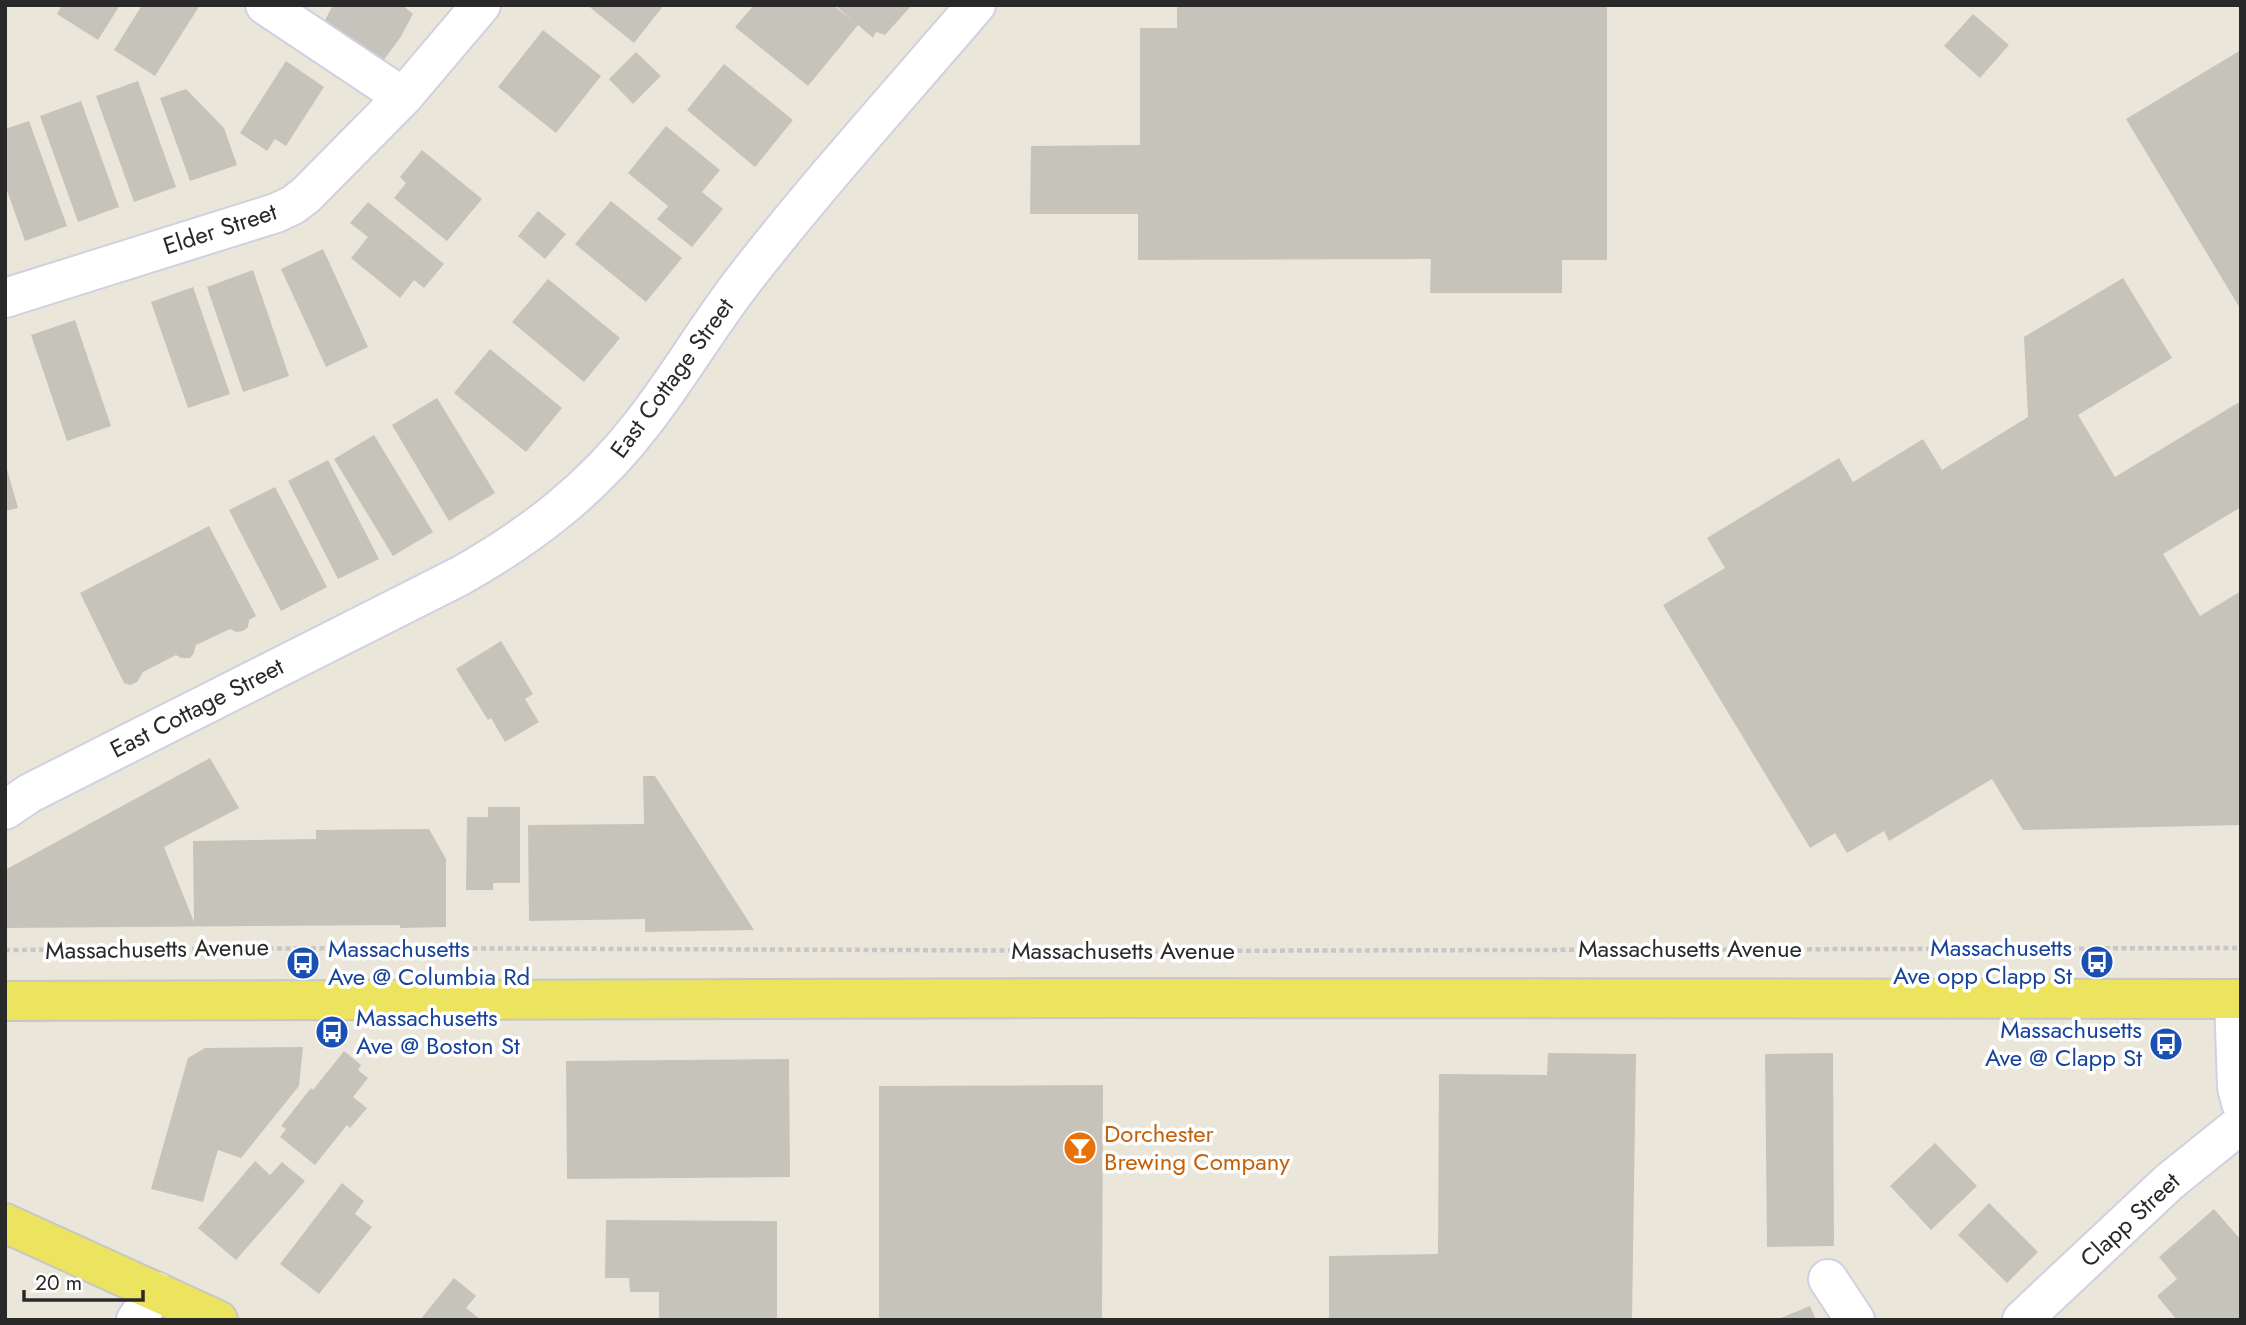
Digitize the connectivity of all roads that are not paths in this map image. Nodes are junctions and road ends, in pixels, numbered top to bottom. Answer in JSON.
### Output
{"nodes":[{"id":1,"x":265,"y":5,"type":"edge"},
{"id":2,"x":481,"y":5,"type":"edge"},
{"id":3,"x":976,"y":5,"type":"edge"},
{"id":4,"x":402,"y":97,"type":"junction"},
{"id":5,"x":5,"y":298,"type":"edge"},
{"id":6,"x":13,"y":801,"type":"edge"},
{"id":7,"x":2237,"y":999,"type":"edge"},
{"id":8,"x":5,"y":1002,"type":"edge"},
{"id":9,"x":2241,"y":1103,"type":"edge"},
{"id":10,"x":2241,"y":1124,"type":"edge"},
{"id":11,"x":5,"y":1223,"type":"edge"},
{"id":12,"x":1828,"y":1279,"type":"dead end"},
{"id":13,"x":146,"y":1305,"type":"edge"},
{"id":14,"x":218,"y":1320,"type":"edge"},
{"id":15,"x":1855,"y":1320,"type":"edge"},
{"id":16,"x":2022,"y":1320,"type":"edge"}],
"edges":[{"from":1,"to":4,"type":"street"},
{"from":2,"to":4,"type":"street","name":"Elder Street"},
{"from":3,"to":6,"type":"street","name":"East Cottage Street"},
{"from":4,"to":5,"type":"street","name":"Elder Street"},
{"from":7,"to":8,"type":"main road","name":"Massachusetts Avenue"},
{"from":7,"to":9,"type":"street"},
{"from":10,"to":16,"type":"street","name":"Clapp Street"},
{"from":11,"to":13,"type":"main road"},
{"from":12,"to":15,"type":"street"},
{"from":13,"to":14,"type":"main road"}]}
